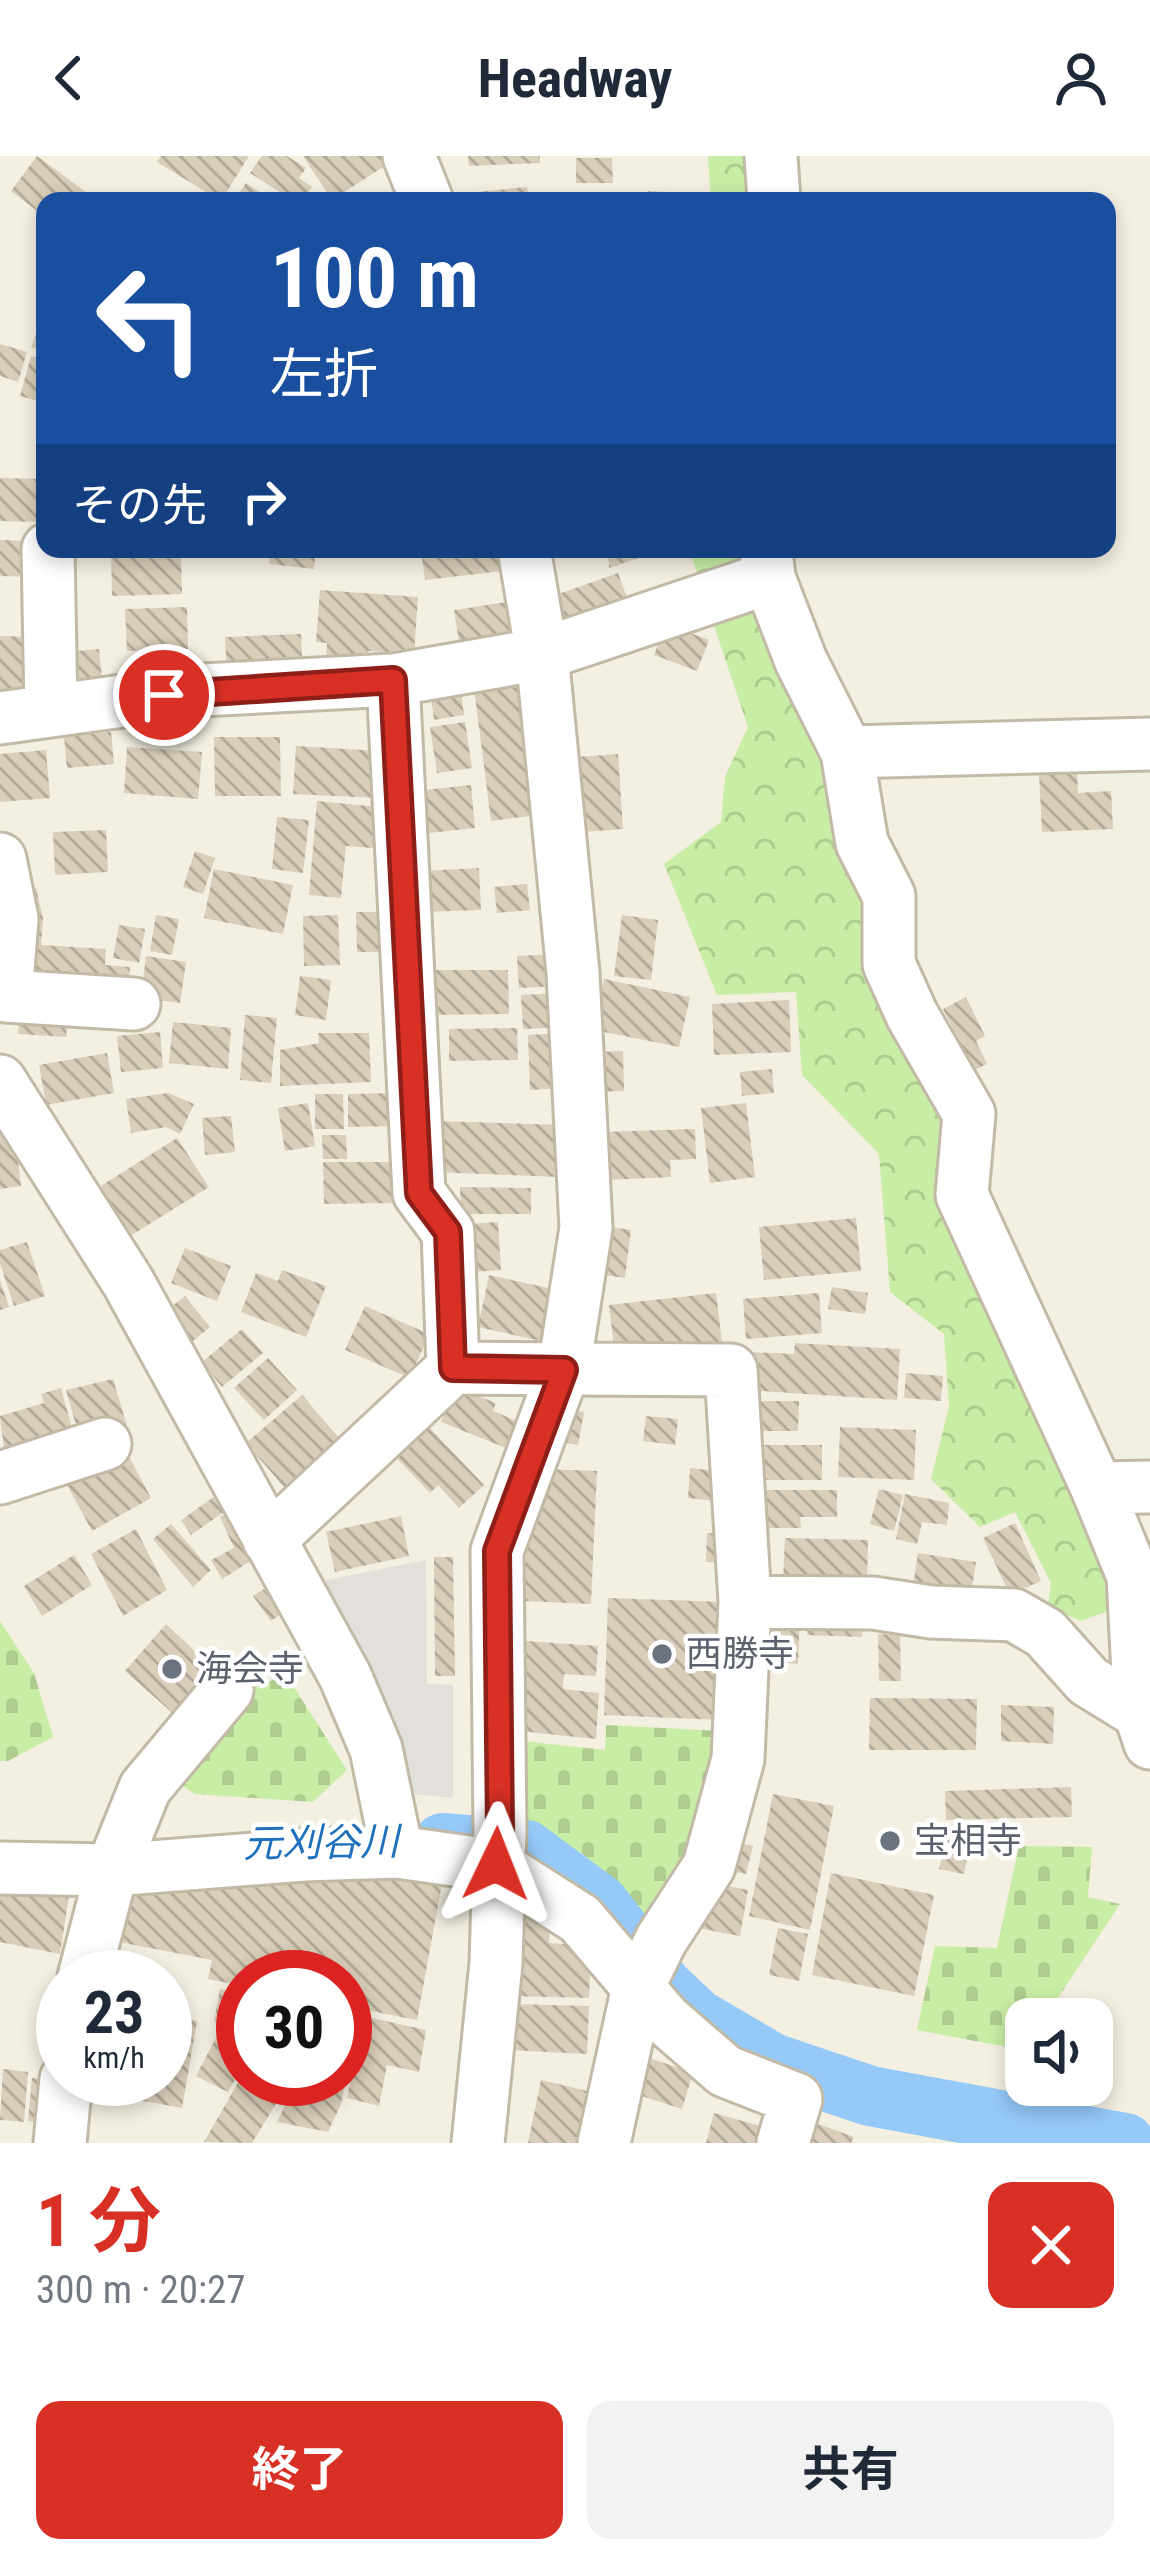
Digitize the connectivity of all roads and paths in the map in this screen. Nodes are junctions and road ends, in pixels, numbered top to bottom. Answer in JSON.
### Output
{"nodes":[{"id":1,"x":409,"y":156,"type":"edge"},
{"id":2,"x":771,"y":156,"type":"edge"},
{"id":3,"x":423,"y":192,"type":"edge"},
{"id":4,"x":773,"y":192,"type":"edge"},
{"id":5,"x":48,"y":558,"type":"edge"},
{"id":6,"x":526,"y":558,"type":"edge"},
{"id":7,"x":768,"y":563,"type":"edge"},
{"id":8,"x":542,"y":655,"type":"junction"},
{"id":9,"x":393,"y":680,"type":"junction"},
{"id":10,"x":50,"y":711,"type":"junction"},
{"id":11,"x":0,"y":718,"type":"edge"},
{"id":12,"x":1150,"y":744,"type":"edge"},
{"id":13,"x":847,"y":752,"type":"junction"},
{"id":14,"x":0,"y":859,"type":"edge"},
{"id":15,"x":134,"y":1004,"type":"dead end"},
{"id":16,"x":0,"y":1081,"type":"edge"},
{"id":17,"x":453,"y":1368,"type":"junction"},
{"id":18,"x":564,"y":1370,"type":"junction"},
{"id":19,"x":105,"y":1444,"type":"dead end"},
{"id":20,"x":0,"y":1478,"type":"edge"},
{"id":21,"x":1097,"y":1487,"type":"junction"},
{"id":22,"x":1150,"y":1487,"type":"edge"},
{"id":23,"x":268,"y":1540,"type":"junction"},
{"id":24,"x":745,"y":1602,"type":"junction"},
{"id":25,"x":227,"y":1690,"type":"dead end"},
{"id":26,"x":1145,"y":1728,"type":"edge"},
{"id":27,"x":397,"y":1850,"type":"junction"},
{"id":28,"x":498,"y":1853,"type":"junction"},
{"id":29,"x":116,"y":1858,"type":"junction"},
{"id":30,"x":0,"y":1868,"type":"edge"},
{"id":31,"x":91,"y":1950,"type":"edge"},
{"id":32,"x":646,"y":1971,"type":"junction"},
{"id":33,"x":63,"y":2106,"type":"edge"},
{"id":34,"x":60,"y":2143,"type":"edge"},
{"id":35,"x":478,"y":2143,"type":"edge"},
{"id":36,"x":604,"y":2143,"type":"edge"},
{"id":37,"x":783,"y":2143,"type":"edge"}],
"edges":[{"from":1,"to":3,"type":"street"},
{"from":2,"to":4,"type":"street"},
{"from":5,"to":10,"type":"street"},
{"from":6,"to":8,"type":"street"},
{"from":7,"to":8,"type":"street"},
{"from":7,"to":13,"type":"street"},
{"from":8,"to":9,"type":"street"},
{"from":8,"to":18,"type":"street"},
{"from":9,"to":10,"type":"street"},
{"from":9,"to":17,"type":"street"},
{"from":10,"to":11,"type":"street"},
{"from":12,"to":13,"type":"street"},
{"from":13,"to":21,"type":"street"},
{"from":14,"to":15,"type":"street"},
{"from":16,"to":23,"type":"street"},
{"from":17,"to":18,"type":"street"},
{"from":17,"to":23,"type":"street"},
{"from":18,"to":24,"type":"street"},
{"from":18,"to":28,"type":"street"},
{"from":19,"to":20,"type":"street"},
{"from":21,"to":22,"type":"street"},
{"from":21,"to":26,"type":"street"},
{"from":23,"to":27,"type":"street"},
{"from":24,"to":26,"type":"street"},
{"from":24,"to":32,"type":"street"},
{"from":25,"to":29,"type":"street"},
{"from":27,"to":28,"type":"street"},
{"from":27,"to":29,"type":"street"},
{"from":28,"to":32,"type":"street"},
{"from":28,"to":35,"type":"street"},
{"from":29,"to":30,"type":"street"},
{"from":29,"to":31,"type":"street"},
{"from":32,"to":36,"type":"street"},
{"from":32,"to":37,"type":"street"},
{"from":33,"to":34,"type":"street"}]}
